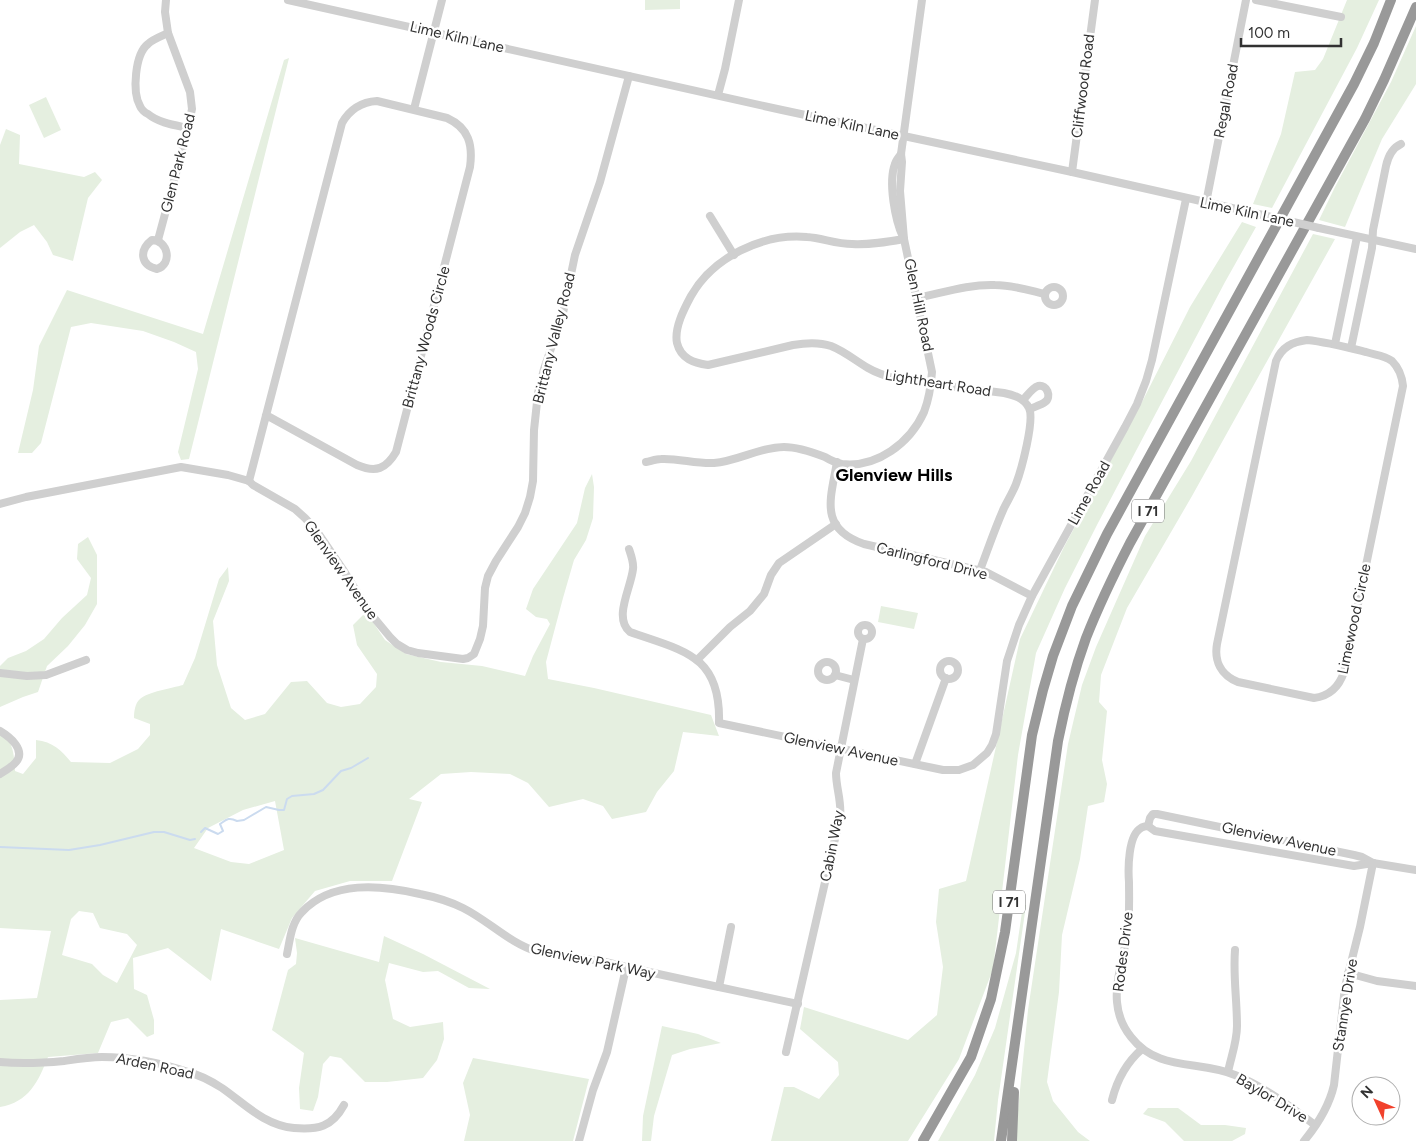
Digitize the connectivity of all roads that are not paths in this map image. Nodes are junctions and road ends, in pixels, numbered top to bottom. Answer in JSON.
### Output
{"nodes":[{"id":1,"x":166,"y":0,"type":"edge"},
{"id":2,"x":288,"y":0,"type":"edge"},
{"id":3,"x":442,"y":0,"type":"edge"},
{"id":4,"x":739,"y":0,"type":"edge"},
{"id":5,"x":922,"y":0,"type":"edge"},
{"id":6,"x":1095,"y":0,"type":"edge"},
{"id":7,"x":1246,"y":0,"type":"edge"},
{"id":8,"x":1256,"y":0,"type":"edge"},
{"id":9,"x":1391,"y":0,"type":"edge"},
{"id":10,"x":1416,"y":7,"type":"edge"},
{"id":11,"x":1341,"y":17,"type":"dead end"},
{"id":12,"x":434,"y":32,"type":"junction"},
{"id":13,"x":168,"y":33,"type":"junction"},
{"id":14,"x":628,"y":76,"type":"junction"},
{"id":15,"x":718,"y":96,"type":"junction"},
{"id":16,"x":414,"y":109,"type":"junction"},
{"id":17,"x":188,"y":128,"type":"junction"},
{"id":18,"x":904,"y":137,"type":"junction"},
{"id":19,"x":1401,"y":144,"type":"dead end"},
{"id":20,"x":1072,"y":172,"type":"junction"},
{"id":21,"x":1186,"y":199,"type":"junction"},
{"id":22,"x":1206,"y":203,"type":"junction"},
{"id":23,"x":710,"y":216,"type":"dead end"},
{"id":24,"x":1356,"y":237,"type":"junction"},
{"id":25,"x":904,"y":238,"type":"junction"},
{"id":26,"x":158,"y":240,"type":"dead end"},
{"id":27,"x":1373,"y":240,"type":"junction"},
{"id":28,"x":1416,"y":249,"type":"edge"},
{"id":29,"x":734,"y":255,"type":"junction"},
{"id":30,"x":1045,"y":294,"type":"dead end"},
{"id":31,"x":917,"y":298,"type":"junction"},
{"id":32,"x":1335,"y":344,"type":"junction"},
{"id":33,"x":1351,"y":348,"type":"junction"},
{"id":34,"x":931,"y":383,"type":"junction"},
{"id":35,"x":266,"y":415,"type":"junction"},
{"id":36,"x":646,"y":462,"type":"dead end"},
{"id":37,"x":836,"y":462,"type":"junction"},
{"id":38,"x":248,"y":481,"type":"junction"},
{"id":39,"x":0,"y":504,"type":"edge"},
{"id":40,"x":836,"y":524,"type":"junction"},
{"id":41,"x":629,"y":549,"type":"dead end"},
{"id":42,"x":980,"y":570,"type":"junction"},
{"id":43,"x":1032,"y":596,"type":"junction"},
{"id":44,"x":863,"y":640,"type":"dead end"},
{"id":45,"x":474,"y":654,"type":"joint"},
{"id":46,"x":86,"y":660,"type":"dead end"},
{"id":47,"x":697,"y":660,"type":"junction"},
{"id":48,"x":0,"y":672,"type":"edge"},
{"id":49,"x":835,"y":675,"type":"dead end"},
{"id":50,"x":946,"y":678,"type":"dead end"},
{"id":51,"x":854,"y":680,"type":"junction"},
{"id":52,"x":0,"y":732,"type":"edge"},
{"id":53,"x":840,"y":748,"type":"junction"},
{"id":54,"x":915,"y":764,"type":"junction"},
{"id":55,"x":963,"y":769,"type":"joint"},
{"id":56,"x":0,"y":774,"type":"edge"},
{"id":57,"x":1148,"y":826,"type":"junction"},
{"id":58,"x":1373,"y":863,"type":"junction"},
{"id":59,"x":1416,"y":870,"type":"edge"},
{"id":60,"x":731,"y":927,"type":"dead end"},
{"id":61,"x":1235,"y":950,"type":"dead end"},
{"id":62,"x":287,"y":954,"type":"dead end"},
{"id":63,"x":626,"y":968,"type":"junction"},
{"id":64,"x":1348,"y":973,"type":"junction"},
{"id":65,"x":719,"y":986,"type":"junction"},
{"id":66,"x":1416,"y":986,"type":"edge"},
{"id":67,"x":798,"y":1004,"type":"junction"},
{"id":68,"x":1016,"y":1032,"type":"junction"},
{"id":69,"x":1142,"y":1049,"type":"junction"},
{"id":70,"x":786,"y":1052,"type":"dead end"},
{"id":71,"x":971,"y":1057,"type":"junction"},
{"id":72,"x":0,"y":1062,"type":"edge"},
{"id":73,"x":1228,"y":1072,"type":"junction"},
{"id":74,"x":1112,"y":1100,"type":"dead end"},
{"id":75,"x":344,"y":1104,"type":"dead end"},
{"id":76,"x":1316,"y":1125,"type":"junction"},
{"id":77,"x":579,"y":1141,"type":"edge"},
{"id":78,"x":923,"y":1141,"type":"edge"},
{"id":79,"x":931,"y":1141,"type":"edge"},
{"id":80,"x":1001,"y":1141,"type":"edge"},
{"id":81,"x":1012,"y":1141,"type":"edge"},
{"id":82,"x":1304,"y":1141,"type":"edge"}],
"edges":[{"from":1,"to":13,"type":"street","name":"Glen Park Road"},
{"from":2,"to":12,"type":"street","name":"Lime Kiln Lane"},
{"from":3,"to":12,"type":"street"},
{"from":4,"to":15,"type":"street"},
{"from":5,"to":18,"type":"street","name":"Glen Hill Road"},
{"from":6,"to":20,"type":"street","name":"Cliffwood Road"},
{"from":7,"to":22,"type":"street","name":"Regal Road"},
{"from":8,"to":11,"type":"street"},
{"from":9,"to":71,"type":"highway","number":"I 71"},
{"from":10,"to":68,"type":"highway","number":"I 71"},
{"from":12,"to":14,"type":"street","name":"Lime Kiln Lane"},
{"from":12,"to":16,"type":"street"},
{"from":13,"to":17,"type":"street","name":"Glen Park Road"},
{"from":13,"to":17,"type":"street"},
{"from":14,"to":15,"type":"street","name":"Lime Kiln Lane"},
{"from":14,"to":45,"type":"street","name":"Brittany Valley Road"},
{"from":15,"to":18,"type":"street","name":"Lime Kiln Lane"},
{"from":16,"to":35,"type":"street","name":"Brittany Woods Circle"},
{"from":16,"to":35,"type":"street","name":"Brittany Woods Circle"},
{"from":17,"to":26,"type":"street","name":"Glen Park Road"},
{"from":18,"to":20,"type":"street","name":"Lime Kiln Lane"},
{"from":18,"to":25,"type":"street","name":"Glen Hill Road"},
{"from":19,"to":27,"type":"street"},
{"from":20,"to":21,"type":"street","name":"Lime Kiln Lane"},
{"from":21,"to":22,"type":"street","name":"Lime Kiln Lane"},
{"from":21,"to":43,"type":"street","name":"Lime Road"},
{"from":22,"to":24,"type":"street","name":"Lime Kiln Lane","bridge":true},
{"from":23,"to":29,"type":"street"},
{"from":24,"to":27,"type":"street","name":"Lime Kiln Lane"},
{"from":24,"to":32,"type":"street"},
{"from":25,"to":29,"type":"street"},
{"from":25,"to":31,"type":"street","name":"Glen Hill Road"},
{"from":27,"to":28,"type":"street","name":"Lime Kiln Lane"},
{"from":27,"to":33,"type":"street"},
{"from":29,"to":34,"type":"street","name":"Lightheart Road"},
{"from":30,"to":31,"type":"street"},
{"from":31,"to":34,"type":"street","name":"Glen Hill Road"},
{"from":32,"to":33,"type":"street","name":"Limewood Circle"},
{"from":32,"to":33,"type":"street","name":"Limewood Circle"},
{"from":34,"to":37,"type":"street","name":"Glen Hill Road"},
{"from":34,"to":42,"type":"street","name":"Lightheart Road"},
{"from":35,"to":38,"type":"street","name":"Brittany Woods Circle"},
{"from":36,"to":37,"type":"street"},
{"from":37,"to":40,"type":"street"},
{"from":38,"to":39,"type":"street","name":"Glenview Avenue"},
{"from":38,"to":45,"type":"street","name":"Glenview Avenue"},
{"from":40,"to":42,"type":"street","name":"Carlingford Drive"},
{"from":40,"to":47,"type":"street"},
{"from":41,"to":47,"type":"street"},
{"from":42,"to":43,"type":"street","name":"Carlingford Drive"},
{"from":43,"to":55,"type":"street","name":"Lime Road"},
{"from":44,"to":51,"type":"street","name":"Cabin Way"},
{"from":46,"to":48,"type":"street"},
{"from":47,"to":53,"type":"street","name":"Glenview Avenue"},
{"from":49,"to":51,"type":"street"},
{"from":50,"to":54,"type":"street"},
{"from":51,"to":53,"type":"street","name":"Cabin Way"},
{"from":52,"to":56,"type":"street"},
{"from":53,"to":54,"type":"street","name":"Glenview Avenue"},
{"from":53,"to":67,"type":"street","name":"Cabin Way"},
{"from":54,"to":55,"type":"street","name":"Glenview Avenue"},
{"from":57,"to":58,"type":"street"},
{"from":57,"to":58,"type":"street","name":"Glenview Avenue"},
{"from":57,"to":69,"type":"street","name":"Rodes Drive"},
{"from":58,"to":59,"type":"street","name":"Glenview Avenue"},
{"from":58,"to":64,"type":"street","name":"Stannye Drive"},
{"from":60,"to":65,"type":"street"},
{"from":61,"to":73,"type":"street"},
{"from":62,"to":63,"type":"street","name":"Glenview Park Way"},
{"from":63,"to":65,"type":"street","name":"Glenview Park Way"},
{"from":63,"to":77,"type":"street"},
{"from":64,"to":66,"type":"street"},
{"from":64,"to":76,"type":"street","name":"Stannye Drive"},
{"from":65,"to":67,"type":"street","name":"Glenview Park Way"},
{"from":67,"to":70,"type":"street","name":"Cabin Way"},
{"from":68,"to":80,"type":"highway","number":"I 71"},
{"from":68,"to":81,"type":"highway"},
{"from":69,"to":73,"type":"street","name":"Baylor Drive"},
{"from":69,"to":74,"type":"street"},
{"from":71,"to":78,"type":"highway","number":"I 71"},
{"from":71,"to":79,"type":"highway"},
{"from":72,"to":75,"type":"street","name":"Arden Road"},
{"from":73,"to":76,"type":"street","name":"Baylor Drive"},
{"from":76,"to":82,"type":"street","name":"Stannye Drive"}]}
